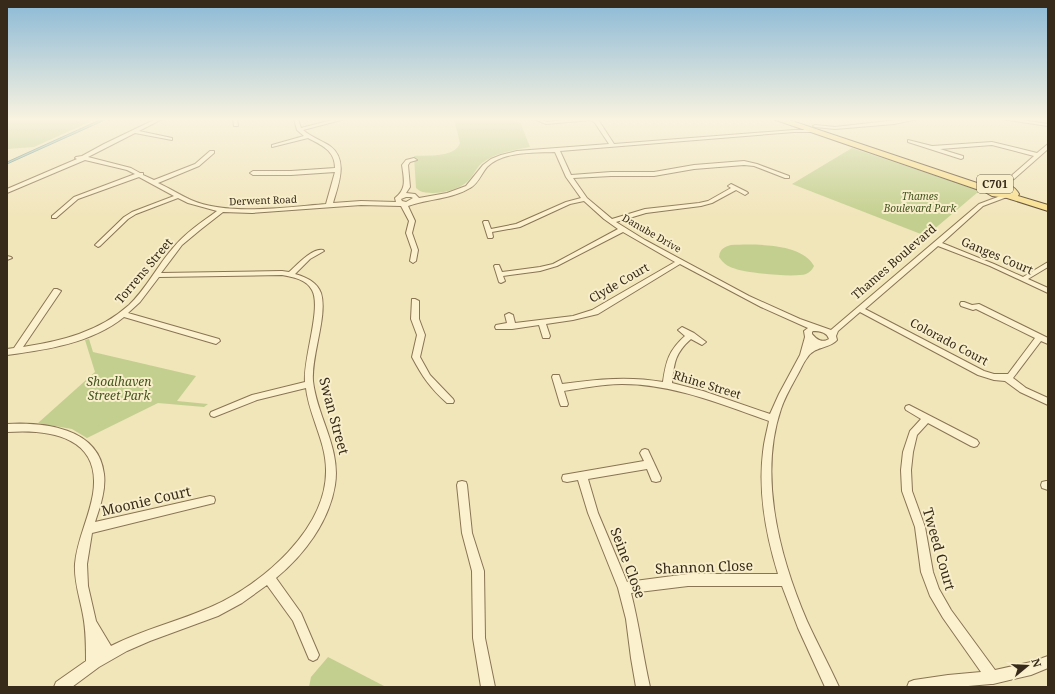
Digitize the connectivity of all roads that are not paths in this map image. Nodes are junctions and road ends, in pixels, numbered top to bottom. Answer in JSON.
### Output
{"nodes":[{"id":1,"x":94,"y":151,"type":"edge"},
{"id":2,"x":333,"y":151,"type":"edge"},
{"id":3,"x":528,"y":151,"type":"edge"},
{"id":4,"x":557,"y":151,"type":"edge"},
{"id":5,"x":882,"y":151,"type":"edge"},
{"id":6,"x":893,"y":151,"type":"edge"},
{"id":7,"x":942,"y":151,"type":"edge"},
{"id":8,"x":1024,"y":151,"type":"edge"},
{"id":9,"x":1042,"y":151,"type":"edge"},
{"id":10,"x":212,"y":152,"type":"dead end"},
{"id":11,"x":1038,"y":155,"type":"junction"},
{"id":12,"x":962,"y":157,"type":"dead end"},
{"id":13,"x":80,"y":159,"type":"junction"},
{"id":14,"x":414,"y":160,"type":"dead end"},
{"id":15,"x":337,"y":170,"type":"junction"},
{"id":16,"x":254,"y":173,"type":"dead end"},
{"id":17,"x":141,"y":174,"type":"junction"},
{"id":18,"x":570,"y":177,"type":"junction"},
{"id":19,"x":787,"y":177,"type":"dead end"},
{"id":20,"x":1012,"y":178,"type":"junction"},
{"id":21,"x":155,"y":182,"type":"junction"},
{"id":22,"x":406,"y":187,"type":"junction"},
{"id":23,"x":990,"y":187,"type":"junction"},
{"id":24,"x":7,"y":191,"type":"edge"},
{"id":25,"x":1009,"y":192,"type":"junction"},
{"id":26,"x":745,"y":193,"type":"dead end"},
{"id":27,"x":178,"y":196,"type":"junction"},
{"id":28,"x":400,"y":199,"type":"junction"},
{"id":29,"x":413,"y":199,"type":"junction"},
{"id":30,"x":586,"y":199,"type":"junction"},
{"id":31,"x":1048,"y":203,"type":"edge"},
{"id":32,"x":332,"y":205,"type":"junction"},
{"id":33,"x":981,"y":206,"type":"junction"},
{"id":34,"x":1048,"y":208,"type":"edge"},
{"id":35,"x":222,"y":210,"type":"junction"},
{"id":36,"x":407,"y":210,"type":"junction"},
{"id":37,"x":54,"y":217,"type":"dead end"},
{"id":38,"x":611,"y":221,"type":"junction"},
{"id":39,"x":486,"y":222,"type":"dead end"},
{"id":40,"x":624,"y":230,"type":"junction"},
{"id":41,"x":937,"y":243,"type":"junction"},
{"id":42,"x":98,"y":245,"type":"dead end"},
{"id":43,"x":321,"y":251,"type":"dead end"},
{"id":44,"x":413,"y":261,"type":"dead end"},
{"id":45,"x":681,"y":261,"type":"junction"},
{"id":46,"x":1048,"y":264,"type":"edge"},
{"id":47,"x":291,"y":274,"type":"junction"},
{"id":48,"x":499,"y":274,"type":"dead end"},
{"id":49,"x":156,"y":275,"type":"junction"},
{"id":50,"x":1024,"y":279,"type":"junction"},
{"id":51,"x":57,"y":291,"type":"dead end"},
{"id":52,"x":1048,"y":291,"type":"edge"},
{"id":53,"x":415,"y":301,"type":"dead end"},
{"id":54,"x":964,"y":304,"type":"dead end"},
{"id":55,"x":765,"y":307,"type":"junction"},
{"id":56,"x":860,"y":309,"type":"junction"},
{"id":57,"x":122,"y":314,"type":"junction"},
{"id":58,"x":509,"y":315,"type":"dead end"},
{"id":59,"x":542,"y":322,"type":"junction"},
{"id":60,"x":843,"y":323,"type":"junction"},
{"id":61,"x":512,"y":326,"type":"junction"},
{"id":62,"x":499,"y":327,"type":"dead end"},
{"id":63,"x":817,"y":328,"type":"junction"},
{"id":64,"x":682,"y":330,"type":"dead end"},
{"id":65,"x":691,"y":335,"type":"junction"},
{"id":66,"x":808,"y":335,"type":"junction"},
{"id":67,"x":546,"y":336,"type":"dead end"},
{"id":68,"x":832,"y":336,"type":"junction"},
{"id":69,"x":1040,"y":337,"type":"junction"},
{"id":70,"x":216,"y":341,"type":"dead end"},
{"id":71,"x":702,"y":342,"type":"dead end"},
{"id":72,"x":1048,"y":342,"type":"edge"},
{"id":73,"x":822,"y":344,"type":"junction"},
{"id":74,"x":16,"y":351,"type":"junction"},
{"id":75,"x":7,"y":352,"type":"edge"},
{"id":76,"x":804,"y":355,"type":"junction"},
{"id":77,"x":556,"y":377,"type":"dead end"},
{"id":78,"x":1008,"y":378,"type":"junction"},
{"id":79,"x":309,"y":384,"type":"junction"},
{"id":80,"x":667,"y":386,"type":"junction"},
{"id":81,"x":560,"y":388,"type":"junction"},
{"id":82,"x":450,"y":401,"type":"dead end"},
{"id":83,"x":1048,"y":402,"type":"edge"},
{"id":84,"x":564,"y":404,"type":"dead end"},
{"id":85,"x":910,"y":408,"type":"dead end"},
{"id":86,"x":214,"y":414,"type":"dead end"},
{"id":87,"x":927,"y":418,"type":"junction"},
{"id":88,"x":773,"y":419,"type":"junction"},
{"id":89,"x":7,"y":428,"type":"edge"},
{"id":90,"x":974,"y":443,"type":"dead end"},
{"id":91,"x":645,"y":453,"type":"dead end"},
{"id":92,"x":650,"y":464,"type":"junction"},
{"id":93,"x":582,"y":476,"type":"junction"},
{"id":94,"x":567,"y":478,"type":"dead end"},
{"id":95,"x":656,"y":478,"type":"dead end"},
{"id":96,"x":462,"y":485,"type":"dead end"},
{"id":97,"x":210,"y":500,"type":"dead end"},
{"id":98,"x":88,"y":529,"type":"junction"},
{"id":99,"x":269,"y":578,"type":"junction"},
{"id":100,"x":786,"y":580,"type":"junction"},
{"id":101,"x":624,"y":588,"type":"junction"},
{"id":102,"x":90,"y":621,"type":"junction"},
{"id":103,"x":109,"y":654,"type":"junction"},
{"id":104,"x":313,"y":655,"type":"dead end"},
{"id":105,"x":1048,"y":662,"type":"edge"},
{"id":106,"x":93,"y":664,"type":"junction"},
{"id":107,"x":992,"y":678,"type":"junction"},
{"id":108,"x":61,"y":687,"type":"edge"},
{"id":109,"x":488,"y":687,"type":"edge"},
{"id":110,"x":644,"y":687,"type":"edge"},
{"id":111,"x":832,"y":687,"type":"edge"},
{"id":112,"x":914,"y":687,"type":"edge"}],
"edges":[{"from":1,"to":13,"type":"street"},
{"from":2,"to":15,"type":"street"},
{"from":3,"to":29,"type":"street"},
{"from":4,"to":18,"type":"street","name":"Danube Drive"},
{"from":5,"to":23,"type":"main road","number":"C701"},
{"from":6,"to":23,"type":"main road","number":"C701"},
{"from":7,"to":12,"type":"street"},
{"from":8,"to":11,"type":"street"},
{"from":9,"to":11,"type":"street"},
{"from":10,"to":21,"type":"street"},
{"from":11,"to":20,"type":"street"},
{"from":13,"to":17,"type":"street","name":"Derwent Road"},
{"from":13,"to":24,"type":"street"},
{"from":14,"to":22,"type":"street"},
{"from":15,"to":16,"type":"street"},
{"from":15,"to":32,"type":"street"},
{"from":17,"to":21,"type":"street","name":"Derwent Road"},
{"from":17,"to":37,"type":"street"},
{"from":18,"to":19,"type":"street"},
{"from":18,"to":30,"type":"street","name":"Danube Drive"},
{"from":20,"to":23,"type":"street"},
{"from":20,"to":25,"type":"street"},
{"from":21,"to":27,"type":"street","name":"Derwent Road"},
{"from":22,"to":28,"type":"street"},
{"from":22,"to":29,"type":"street"},
{"from":23,"to":25,"type":"main road","number":"C701"},
{"from":23,"to":33,"type":"street","name":"Thames Boulevard"},
{"from":25,"to":31,"type":"main road","number":"C701"},
{"from":25,"to":33,"type":"street","name":"Thames Boulevard"},
{"from":25,"to":34,"type":"main road","number":"C701"},
{"from":26,"to":38,"type":"street"},
{"from":27,"to":35,"type":"street","name":"Derwent Road"},
{"from":27,"to":42,"type":"street"},
{"from":28,"to":29,"type":"street"},
{"from":28,"to":29,"type":"street"},
{"from":28,"to":32,"type":"street","name":"Derwent Road"},
{"from":28,"to":36,"type":"street"},
{"from":29,"to":36,"type":"street"},
{"from":30,"to":38,"type":"street","name":"Danube Drive"},
{"from":30,"to":39,"type":"street"},
{"from":32,"to":35,"type":"street","name":"Derwent Road"},
{"from":33,"to":41,"type":"street","name":"Thames Boulevard"},
{"from":35,"to":49,"type":"street","name":"Torrens Street"},
{"from":36,"to":44,"type":"street"},
{"from":38,"to":40,"type":"street","name":"Danube Drive"},
{"from":40,"to":45,"type":"street","name":"Danube Drive"},
{"from":40,"to":48,"type":"street"},
{"from":41,"to":50,"type":"street","name":"Ganges Court"},
{"from":41,"to":56,"type":"street","name":"Thames Boulevard"},
{"from":43,"to":47,"type":"street"},
{"from":45,"to":55,"type":"street","name":"Danube Drive"},
{"from":45,"to":59,"type":"street","name":"Clyde Court"},
{"from":46,"to":50,"type":"street"},
{"from":47,"to":49,"type":"street","name":"Swan Street"},
{"from":47,"to":79,"type":"street","name":"Swan Street"},
{"from":49,"to":57,"type":"street","name":"Torrens Street"},
{"from":50,"to":52,"type":"street","name":"Ganges Court"},
{"from":51,"to":74,"type":"street"},
{"from":53,"to":82,"type":"street"},
{"from":54,"to":69,"type":"street"},
{"from":55,"to":63,"type":"street","name":"Danube Drive"},
{"from":55,"to":66,"type":"street","name":"Danube Drive"},
{"from":56,"to":60,"type":"street","name":"Thames Boulevard"},
{"from":56,"to":78,"type":"street","name":"Colorado Court"},
{"from":57,"to":70,"type":"street"},
{"from":57,"to":74,"type":"street","name":"Torrens Street"},
{"from":58,"to":61,"type":"street"},
{"from":59,"to":61,"type":"street","name":"Clyde Court"},
{"from":59,"to":67,"type":"street"},
{"from":60,"to":63,"type":"street","name":"Thames Boulevard"},
{"from":60,"to":68,"type":"street","name":"Thames Boulevard"},
{"from":61,"to":62,"type":"street","name":"Clyde Court"},
{"from":63,"to":66,"type":"street"},
{"from":63,"to":68,"type":"street","name":"Danube Drive"},
{"from":64,"to":65,"type":"street"},
{"from":65,"to":71,"type":"street"},
{"from":65,"to":80,"type":"street"},
{"from":66,"to":73,"type":"street","name":"Danube Drive"},
{"from":66,"to":76,"type":"street"},
{"from":68,"to":73,"type":"street","name":"Thames Boulevard"},
{"from":69,"to":72,"type":"street"},
{"from":69,"to":78,"type":"street"},
{"from":73,"to":76,"type":"street"},
{"from":74,"to":75,"type":"street","name":"Torrens Street"},
{"from":76,"to":88,"type":"street"},
{"from":77,"to":81,"type":"street"},
{"from":78,"to":83,"type":"street"},
{"from":79,"to":86,"type":"street"},
{"from":79,"to":99,"type":"street","name":"Swan Street"},
{"from":80,"to":81,"type":"street","name":"Rhine Street"},
{"from":80,"to":88,"type":"street","name":"Rhine Street"},
{"from":81,"to":84,"type":"street"},
{"from":85,"to":87,"type":"street"},
{"from":87,"to":90,"type":"street"},
{"from":87,"to":107,"type":"street","name":"Tweed Court"},
{"from":88,"to":100,"type":"street"},
{"from":89,"to":98,"type":"street"},
{"from":91,"to":92,"type":"street"},
{"from":92,"to":93,"type":"street"},
{"from":92,"to":95,"type":"street"},
{"from":93,"to":94,"type":"street"},
{"from":93,"to":101,"type":"street","name":"Seine Close"},
{"from":96,"to":109,"type":"street"},
{"from":97,"to":98,"type":"street","name":"Moonie Court"},
{"from":98,"to":102,"type":"street"},
{"from":99,"to":103,"type":"street","name":"Swan Street"},
{"from":99,"to":104,"type":"street"},
{"from":100,"to":101,"type":"street","name":"Shannon Close"},
{"from":100,"to":111,"type":"street"},
{"from":101,"to":110,"type":"street","name":"Seine Close"},
{"from":102,"to":103,"type":"street"},
{"from":102,"to":106,"type":"street"},
{"from":103,"to":106,"type":"street","name":"Swan Street"},
{"from":105,"to":107,"type":"street"},
{"from":106,"to":108,"type":"street","name":"Swan Street"},
{"from":107,"to":112,"type":"street"}]}
